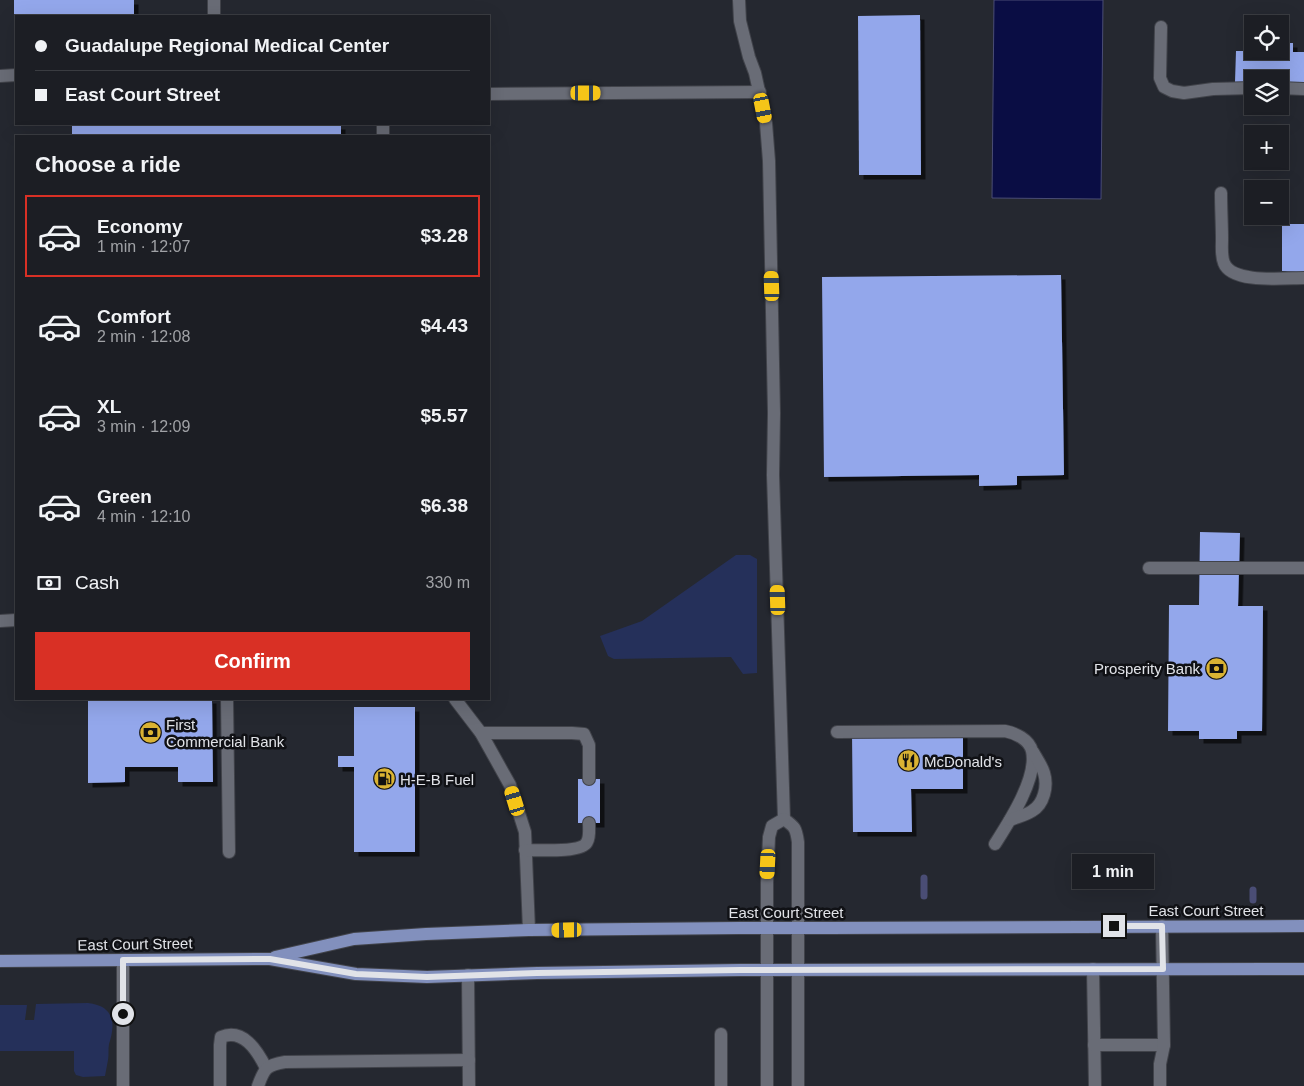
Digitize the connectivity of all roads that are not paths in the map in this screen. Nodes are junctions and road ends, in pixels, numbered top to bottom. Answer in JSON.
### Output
{"nodes":[{"id":1,"x":214,"y":0,"type":"edge"},
{"id":2,"x":739,"y":0,"type":"edge"},
{"id":3,"x":214,"y":15,"type":"edge"},
{"id":4,"x":1161,"y":27,"type":"dead end"},
{"id":5,"x":0,"y":76,"type":"edge"},
{"id":6,"x":15,"y":76,"type":"edge"},
{"id":7,"x":1244,"y":88,"type":"edge"},
{"id":8,"x":1289,"y":88,"type":"edge"},
{"id":9,"x":1304,"y":89,"type":"edge"},
{"id":10,"x":760,"y":92,"type":"junction"},
{"id":11,"x":490,"y":94,"type":"edge"},
{"id":12,"x":1221,"y":193,"type":"dead end"},
{"id":13,"x":1304,"y":278,"type":"edge"},
{"id":14,"x":1149,"y":568,"type":"dead end"},
{"id":15,"x":1304,"y":568,"type":"edge"},
{"id":16,"x":0,"y":620,"type":"edge"},
{"id":17,"x":15,"y":620,"type":"edge"},
{"id":18,"x":228,"y":700,"type":"edge"},
{"id":19,"x":456,"y":700,"type":"edge"},
{"id":20,"x":837,"y":732,"type":"dead end"},
{"id":21,"x":481,"y":733,"type":"junction"},
{"id":22,"x":1032,"y":750,"type":"junction"},
{"id":23,"x":588,"y":779,"type":"dead end"},
{"id":24,"x":784,"y":819,"type":"junction"},
{"id":25,"x":1010,"y":820,"type":"junction"},
{"id":26,"x":589,"y":823,"type":"dead end"},
{"id":27,"x":995,"y":844,"type":"dead end"},
{"id":28,"x":526,"y":850,"type":"junction"},
{"id":29,"x":229,"y":852,"type":"dead end"},
{"id":30,"x":1162,"y":926,"type":"junction"},
{"id":31,"x":1304,"y":926,"type":"edge"},
{"id":32,"x":767,"y":928,"type":"junction"},
{"id":33,"x":798,"y":928,"type":"junction"},
{"id":34,"x":529,"y":930,"type":"junction"},
{"id":35,"x":270,"y":959,"type":"junction"},
{"id":36,"x":123,"y":960,"type":"junction"},
{"id":37,"x":0,"y":961,"type":"edge"},
{"id":38,"x":1093,"y":969,"type":"junction"},
{"id":39,"x":1163,"y":969,"type":"junction"},
{"id":40,"x":1304,"y":969,"type":"edge"},
{"id":41,"x":767,"y":970,"type":"junction"},
{"id":42,"x":799,"y":970,"type":"junction"},
{"id":43,"x":468,"y":975,"type":"junction"},
{"id":44,"x":721,"y":1034,"type":"dead end"},
{"id":45,"x":1094,"y":1045,"type":"junction"},
{"id":46,"x":1164,"y":1045,"type":"junction"},
{"id":47,"x":469,"y":1060,"type":"junction"},
{"id":48,"x":266,"y":1068,"type":"junction"},
{"id":49,"x":124,"y":1086,"type":"edge"},
{"id":50,"x":220,"y":1086,"type":"edge"},
{"id":51,"x":258,"y":1086,"type":"edge"},
{"id":52,"x":469,"y":1086,"type":"edge"},
{"id":53,"x":721,"y":1086,"type":"edge"},
{"id":54,"x":767,"y":1086,"type":"edge"},
{"id":55,"x":798,"y":1086,"type":"edge"},
{"id":56,"x":1095,"y":1086,"type":"edge"},
{"id":57,"x":1160,"y":1086,"type":"edge"}],
"edges":[{"from":1,"to":3,"type":"lane"},
{"from":2,"to":10,"type":"lane"},
{"from":4,"to":7,"type":"lane"},
{"from":5,"to":6,"type":"lane"},
{"from":8,"to":9,"type":"lane"},
{"from":10,"to":11,"type":"lane"},
{"from":10,"to":24,"type":"lane"},
{"from":12,"to":13,"type":"lane"},
{"from":14,"to":15,"type":"lane"},
{"from":16,"to":17,"type":"lane"},
{"from":18,"to":29,"type":"lane"},
{"from":19,"to":21,"type":"lane"},
{"from":20,"to":22,"type":"lane"},
{"from":21,"to":23,"type":"lane"},
{"from":21,"to":28,"type":"lane"},
{"from":22,"to":25,"type":"lane"},
{"from":22,"to":25,"type":"lane"},
{"from":24,"to":32,"type":"lane"},
{"from":24,"to":33,"type":"lane"},
{"from":25,"to":27,"type":"lane"},
{"from":26,"to":28,"type":"lane"},
{"from":28,"to":34,"type":"lane"},
{"from":30,"to":31,"type":"main road","name":"East Court Street"},
{"from":30,"to":33,"type":"main road","name":"East Court Street"},
{"from":30,"to":39,"type":"lane"},
{"from":32,"to":33,"type":"main road","name":"East Court Street"},
{"from":32,"to":34,"type":"main road","name":"East Court Street"},
{"from":32,"to":41,"type":"lane"},
{"from":33,"to":42,"type":"lane"},
{"from":34,"to":35,"type":"main road","name":"East Court Street"},
{"from":35,"to":36,"type":"main road","name":"East Court Street"},
{"from":35,"to":43,"type":"main road","name":"East Court Street"},
{"from":36,"to":37,"type":"main road","name":"East Court Street"},
{"from":36,"to":49,"type":"lane"},
{"from":38,"to":39,"type":"main road","name":"East Court Street"},
{"from":38,"to":42,"type":"main road","name":"East Court Street"},
{"from":38,"to":45,"type":"lane"},
{"from":39,"to":40,"type":"main road","name":"East Court Street"},
{"from":39,"to":46,"type":"lane"},
{"from":41,"to":42,"type":"main road","name":"East Court Street"},
{"from":41,"to":43,"type":"main road","name":"East Court Street"},
{"from":41,"to":54,"type":"lane"},
{"from":42,"to":55,"type":"lane"},
{"from":43,"to":47,"type":"lane"},
{"from":44,"to":53,"type":"lane"},
{"from":45,"to":46,"type":"lane"},
{"from":45,"to":56,"type":"lane"},
{"from":46,"to":57,"type":"lane"},
{"from":47,"to":48,"type":"lane"},
{"from":47,"to":52,"type":"lane"},
{"from":48,"to":50,"type":"lane"},
{"from":48,"to":51,"type":"lane"}]}
